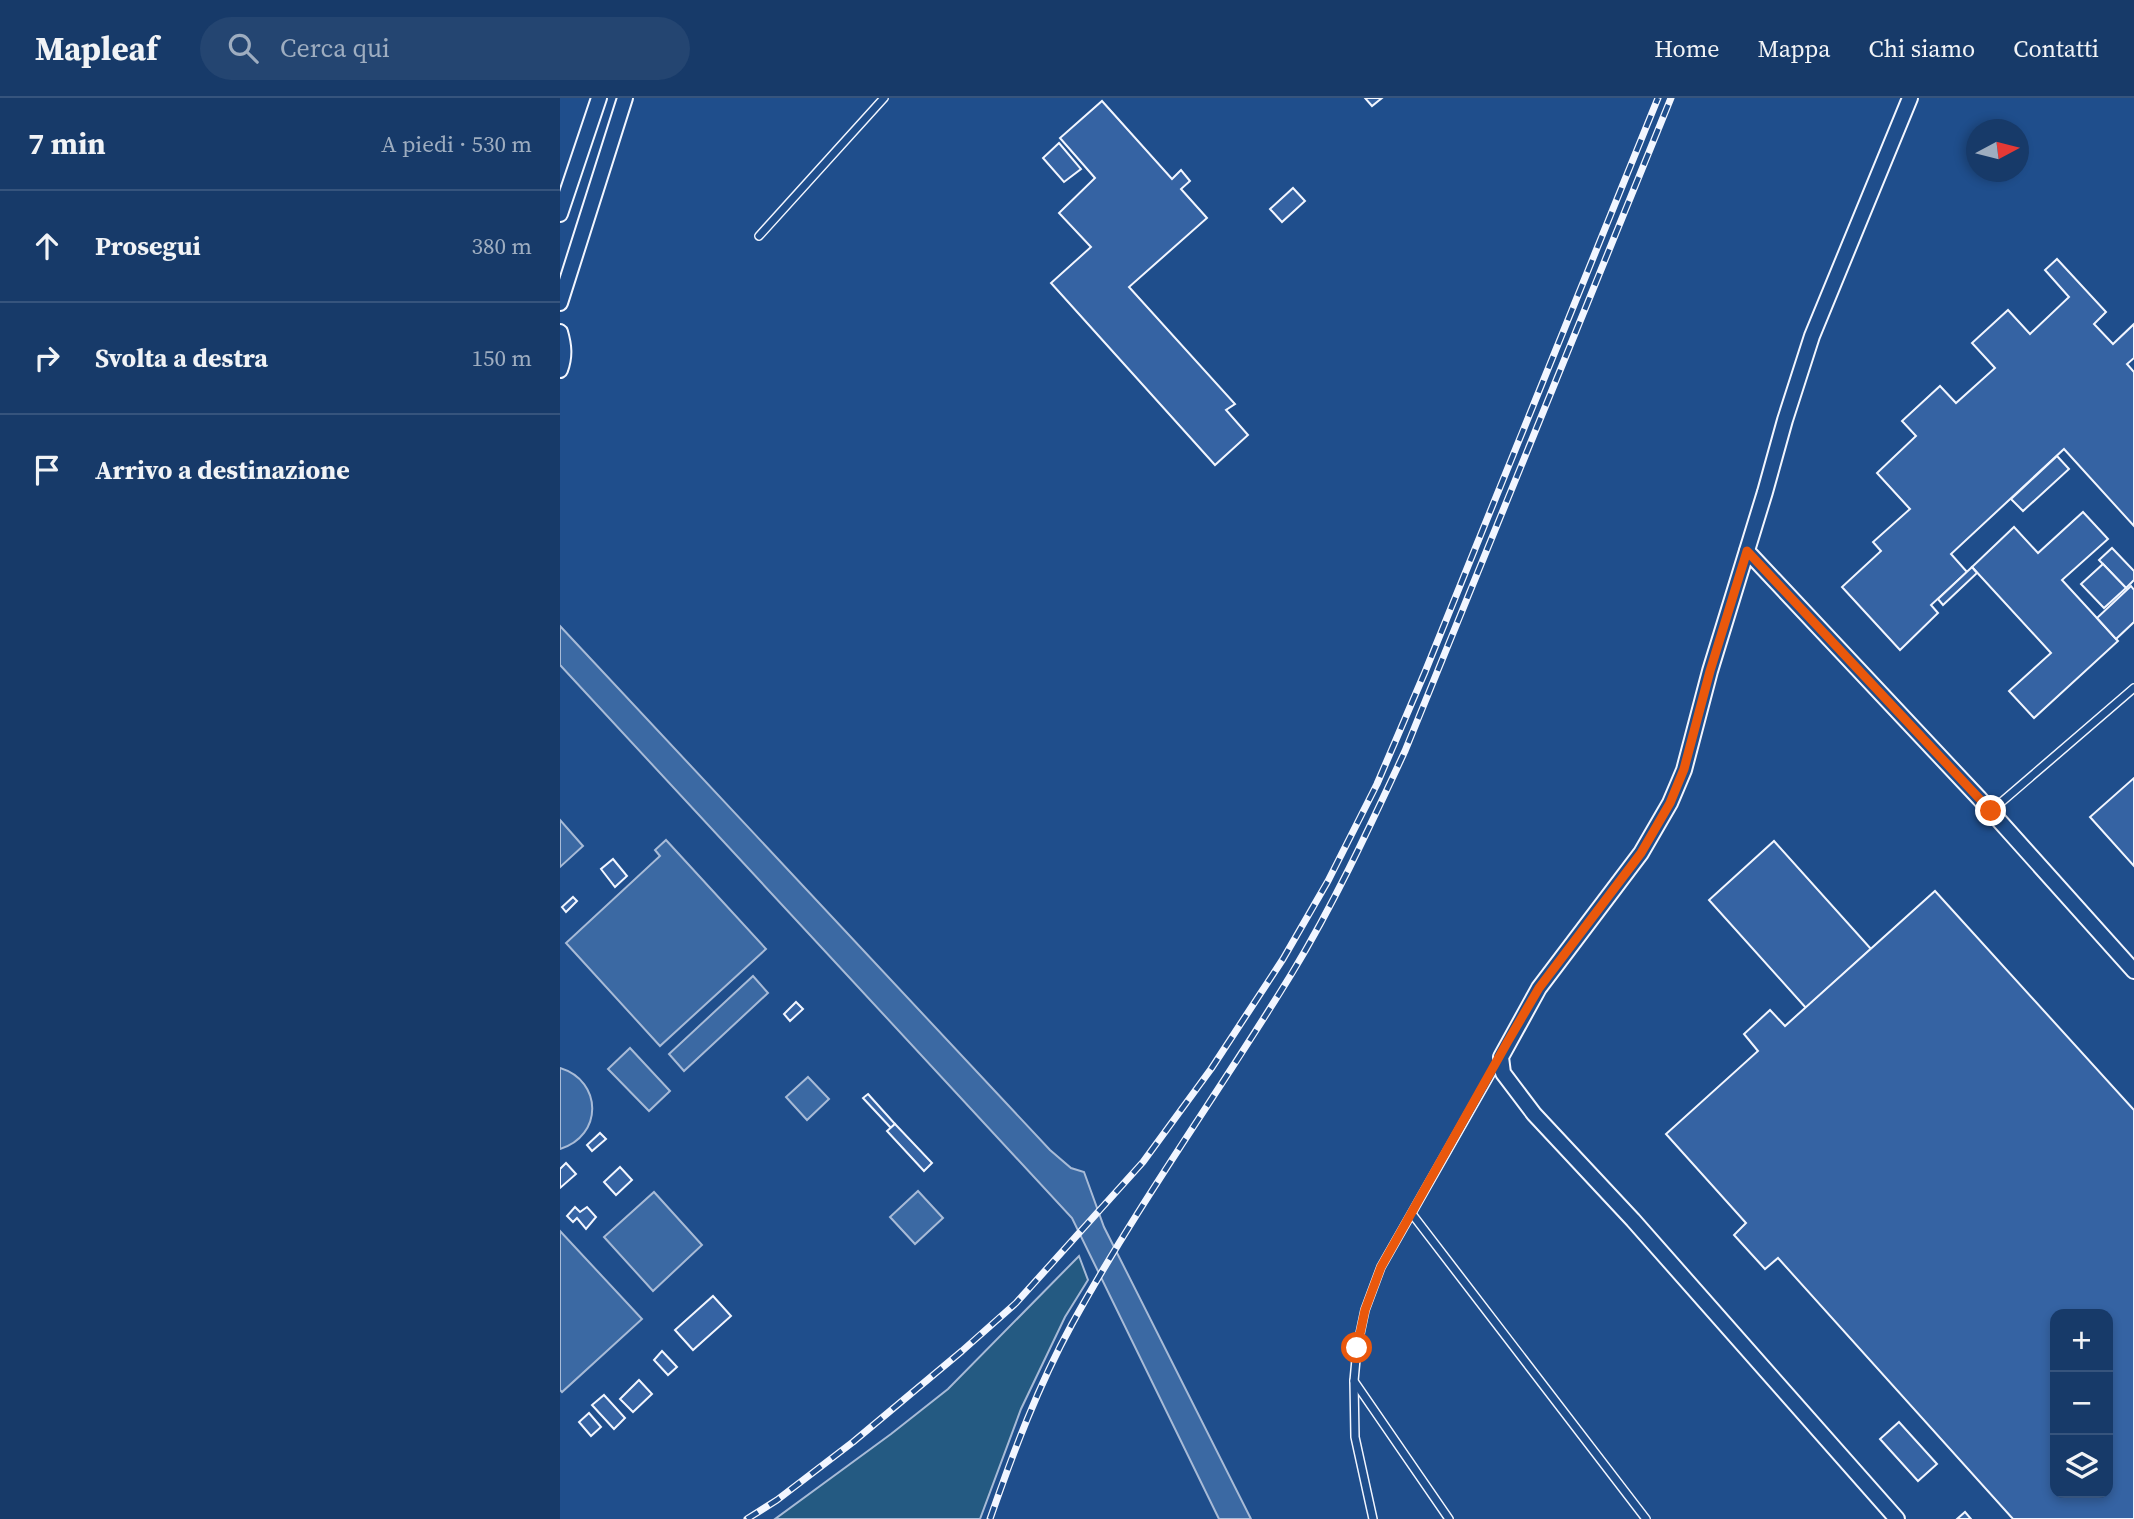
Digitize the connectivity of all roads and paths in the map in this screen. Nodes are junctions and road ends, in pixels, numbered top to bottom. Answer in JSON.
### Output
{"nodes":[{"id":1,"x":599,"y":98,"type":"edge"},
{"id":2,"x":625,"y":98,"type":"edge"},
{"id":3,"x":884,"y":98,"type":"edge"},
{"id":4,"x":1910,"y":98,"type":"edge"},
{"id":5,"x":560,"y":214,"type":"edge"},
{"id":6,"x":759,"y":236,"type":"dead end"},
{"id":7,"x":560,"y":303,"type":"edge"},
{"id":8,"x":560,"y":332,"type":"edge"},
{"id":9,"x":560,"y":370,"type":"edge"},
{"id":10,"x":1747,"y":551,"type":"junction"},
{"id":11,"x":2134,"y":688,"type":"edge"},
{"id":12,"x":1991,"y":811,"type":"junction"},
{"id":13,"x":2134,"y":971,"type":"edge"},
{"id":14,"x":1501,"y":1057,"type":"junction"},
{"id":15,"x":1412,"y":1214,"type":"junction"},
{"id":16,"x":1354,"y":1381,"type":"junction"},
{"id":17,"x":1373,"y":1519,"type":"edge"},
{"id":18,"x":1450,"y":1519,"type":"edge"},
{"id":19,"x":1646,"y":1519,"type":"edge"},
{"id":20,"x":1897,"y":1519,"type":"edge"}],
"edges":[{"from":1,"to":5,"type":"street"},
{"from":2,"to":7,"type":"street"},
{"from":3,"to":6,"type":"lane"},
{"from":4,"to":10,"type":"street"},
{"from":8,"to":9,"type":"street"},
{"from":10,"to":12,"type":"street"},
{"from":10,"to":14,"type":"street"},
{"from":11,"to":12,"type":"lane"},
{"from":12,"to":13,"type":"street"},
{"from":14,"to":15,"type":"lane"},
{"from":14,"to":20,"type":"street"},
{"from":15,"to":16,"type":"lane"},
{"from":15,"to":19,"type":"lane"},
{"from":16,"to":17,"type":"lane"},
{"from":16,"to":18,"type":"lane"}]}
